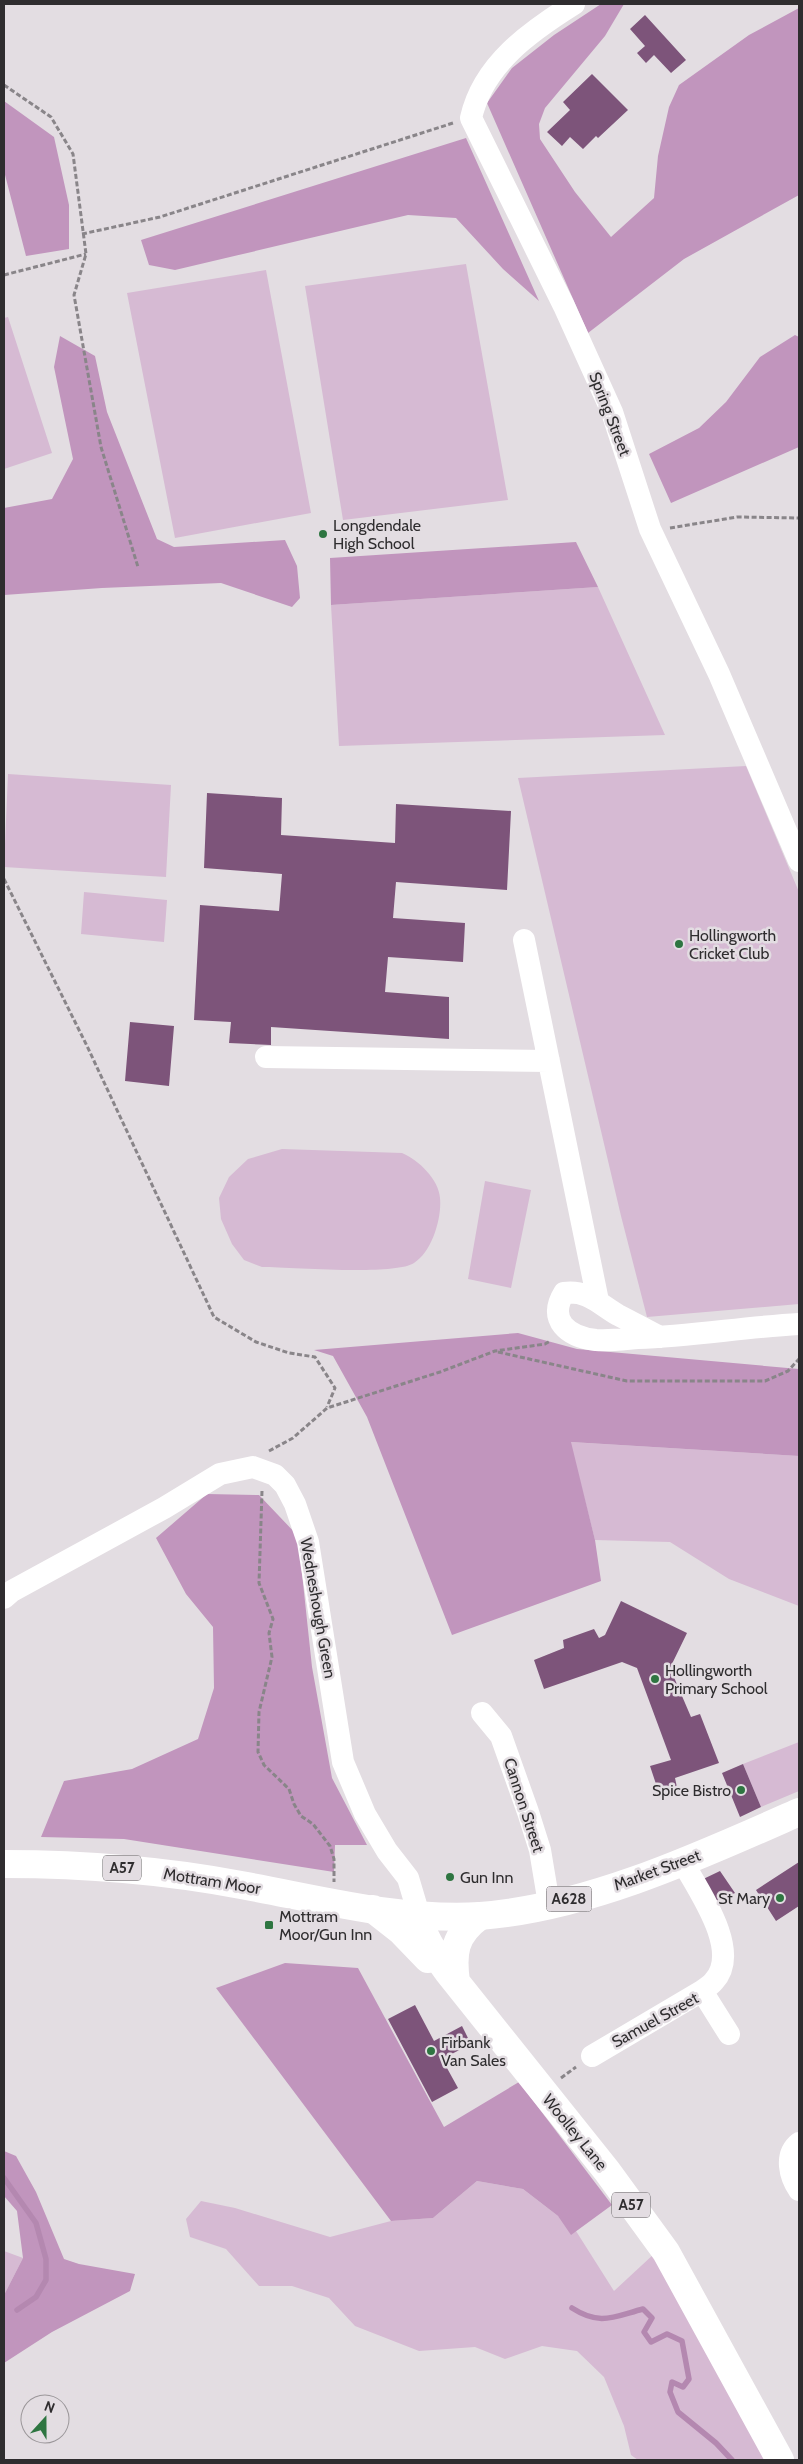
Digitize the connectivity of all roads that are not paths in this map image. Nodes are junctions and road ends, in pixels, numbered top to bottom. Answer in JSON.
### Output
{"nodes":[{"id":1,"x":574,"y":4,"type":"edge"},
{"id":2,"x":799,"y":861,"type":"edge"},
{"id":3,"x":524,"y":940,"type":"dead end"},
{"id":4,"x":266,"y":1057,"type":"dead end"},
{"id":5,"x":550,"y":1061,"type":"junction"},
{"id":6,"x":598,"y":1301,"type":"junction"},
{"id":7,"x":799,"y":1324,"type":"edge"},
{"id":8,"x":660,"y":1337,"type":"junction"},
{"id":9,"x":4,"y":1598,"type":"edge"},
{"id":10,"x":482,"y":1713,"type":"dead end"},
{"id":11,"x":799,"y":1812,"type":"edge"},
{"id":12,"x":682,"y":1861,"type":"junction"},
{"id":13,"x":4,"y":1864,"type":"edge"},
{"id":14,"x":549,"y":1904,"type":"junction"},
{"id":15,"x":373,"y":1909,"type":"junction"},
{"id":16,"x":419,"y":1915,"type":"junction"},
{"id":17,"x":480,"y":1916,"type":"junction"},
{"id":18,"x":452,"y":1977,"type":"junction"},
{"id":19,"x":702,"y":1991,"type":"junction"},
{"id":20,"x":729,"y":2034,"type":"dead end"},
{"id":21,"x":592,"y":2056,"type":"road end"},
{"id":22,"x":799,"y":2143,"type":"edge"},
{"id":23,"x":799,"y":2190,"type":"edge"},
{"id":24,"x":780,"y":2460,"type":"edge"}],
"edges":[{"from":1,"to":2,"type":"street","name":"Spring Street"},
{"from":3,"to":5,"type":"street"},
{"from":4,"to":5,"type":"street"},
{"from":5,"to":6,"type":"street"},
{"from":6,"to":8,"type":"street"},
{"from":6,"to":8,"type":"street"},
{"from":7,"to":8,"type":"street"},
{"from":9,"to":16,"type":"street","name":"Wedneshough Green"},
{"from":10,"to":14,"type":"street","name":"Cannon Street"},
{"from":11,"to":12,"type":"main road","name":"Market Street","number":"A628"},
{"from":12,"to":14,"type":"main road","name":"Market Street","number":"A628"},
{"from":12,"to":19,"type":"street"},
{"from":13,"to":15,"type":"main road","name":"Mottram Moor","number":"A57"},
{"from":14,"to":17,"type":"main road","name":"Market Street","number":"A628"},
{"from":15,"to":16,"type":"main road","name":"Mottram Moor","number":"A57"},
{"from":15,"to":18,"type":"main road"},
{"from":16,"to":17,"type":"main road","name":"Market Street","number":"A628"},
{"from":16,"to":18,"type":"main road","name":"Woolley Lane","number":"A57"},
{"from":17,"to":18,"type":"main road"},
{"from":18,"to":24,"type":"main road","name":"Woolley Lane","number":"A57"},
{"from":19,"to":20,"type":"street","name":"Samuel Street"},
{"from":19,"to":21,"type":"street","name":"Samuel Street"},
{"from":22,"to":23,"type":"street"}]}
